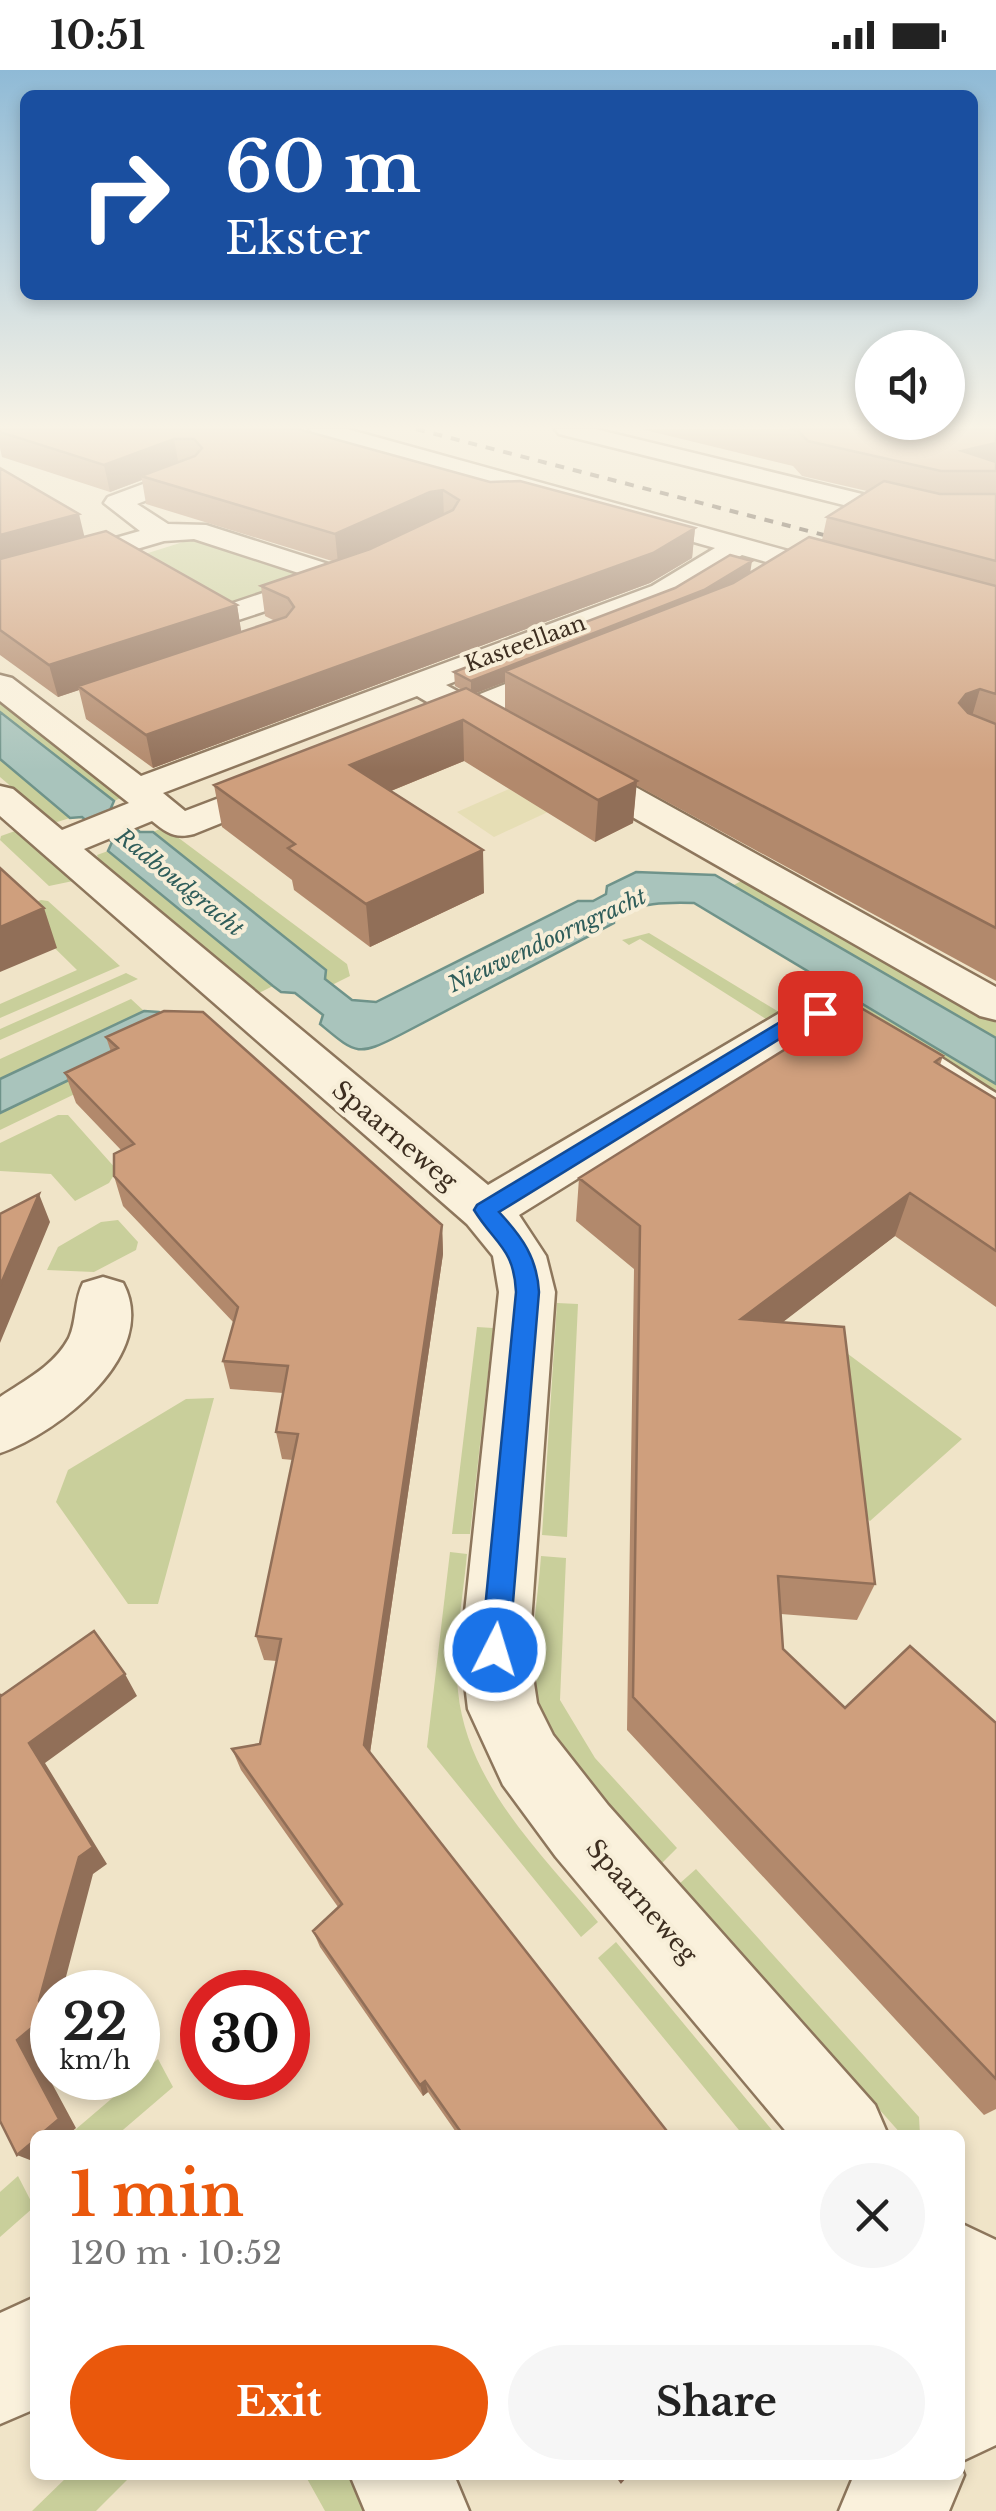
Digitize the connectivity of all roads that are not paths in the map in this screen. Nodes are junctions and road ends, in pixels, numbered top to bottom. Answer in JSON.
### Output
{"nodes":[{"id":1,"x":130,"y":543,"type":"edge"},
{"id":2,"x":233,"y":543,"type":"edge"},
{"id":3,"x":730,"y":543,"type":"edge"},
{"id":4,"x":738,"y":546,"type":"junction"},
{"id":5,"x":118,"y":547,"type":"junction"},
{"id":6,"x":373,"y":562,"type":"edge"},
{"id":7,"x":796,"y":562,"type":"junction"},
{"id":8,"x":149,"y":566,"type":"edge"},
{"id":9,"x":340,"y":577,"type":"junction"},
{"id":10,"x":0,"y":580,"type":"edge"},
{"id":11,"x":764,"y":582,"type":"edge"},
{"id":12,"x":884,"y":586,"type":"edge"},
{"id":13,"x":197,"y":595,"type":"edge"},
{"id":14,"x":229,"y":614,"type":"junction"},
{"id":15,"x":262,"y":630,"type":"edge"},
{"id":16,"x":610,"y":655,"type":"edge"},
{"id":17,"x":418,"y":683,"type":"junction"},
{"id":18,"x":0,"y":685,"type":"edge"},
{"id":19,"x":77,"y":706,"type":"edge"},
{"id":20,"x":469,"y":711,"type":"junction"},
{"id":21,"x":42,"y":718,"type":"junction"},
{"id":22,"x":397,"y":740,"type":"edge"},
{"id":23,"x":325,"y":768,"type":"edge"},
{"id":24,"x":0,"y":797,"type":"edge"},
{"id":25,"x":114,"y":818,"type":"junction"},
{"id":26,"x":986,"y":992,"type":"edge"},
{"id":27,"x":996,"y":1115,"type":"edge"},
{"id":28,"x":485,"y":1210,"type":"junction"},
{"id":29,"x":103,"y":1298,"type":"dead end"},
{"id":30,"x":0,"y":1428,"type":"edge"},
{"id":31,"x":841,"y":2130,"type":"edge"},
{"id":32,"x":965,"y":2274,"type":"edge"},
{"id":33,"x":996,"y":2310,"type":"edge"},
{"id":34,"x":30,"y":2349,"type":"edge"},
{"id":35,"x":996,"y":2364,"type":"edge"},
{"id":36,"x":0,"y":2377,"type":"edge"},
{"id":37,"x":965,"y":2407,"type":"edge"},
{"id":38,"x":402,"y":2480,"type":"edge"},
{"id":39,"x":912,"y":2480,"type":"edge"},
{"id":40,"x":419,"y":2511,"type":"edge"},
{"id":41,"x":889,"y":2511,"type":"edge"}],
"edges":[{"from":1,"to":5,"type":"street"},
{"from":2,"to":9,"type":"street"},
{"from":3,"to":4,"type":"street"},
{"from":4,"to":7,"type":"street"},
{"from":4,"to":17,"type":"street","name":"Kasteellaan"},
{"from":5,"to":8,"type":"street"},
{"from":5,"to":10,"type":"street"},
{"from":6,"to":9,"type":"street"},
{"from":7,"to":11,"type":"street"},
{"from":7,"to":12,"type":"street"},
{"from":9,"to":14,"type":"street"},
{"from":13,"to":14,"type":"street"},
{"from":14,"to":15,"type":"street"},
{"from":16,"to":20,"type":"street","name":"Kasteellaan"},
{"from":17,"to":20,"type":"street","name":"Kasteellaan"},
{"from":17,"to":25,"type":"street","name":"Kasteellaan"},
{"from":18,"to":21,"type":"street"},
{"from":19,"to":21,"type":"street"},
{"from":20,"to":22,"type":"street","name":"Kasteellaan"},
{"from":20,"to":26,"type":"street"},
{"from":21,"to":25,"type":"street"},
{"from":23,"to":25,"type":"street"},
{"from":24,"to":25,"type":"street","name":"Spaarneweg"},
{"from":25,"to":28,"type":"street","name":"Spaarneweg"},
{"from":27,"to":28,"type":"street"},
{"from":28,"to":31,"type":"street","name":"Spaarneweg"},
{"from":29,"to":30,"type":"street"},
{"from":32,"to":33,"type":"street"},
{"from":34,"to":36,"type":"street"},
{"from":35,"to":37,"type":"street"},
{"from":38,"to":40,"type":"street"},
{"from":39,"to":41,"type":"street"}]}
